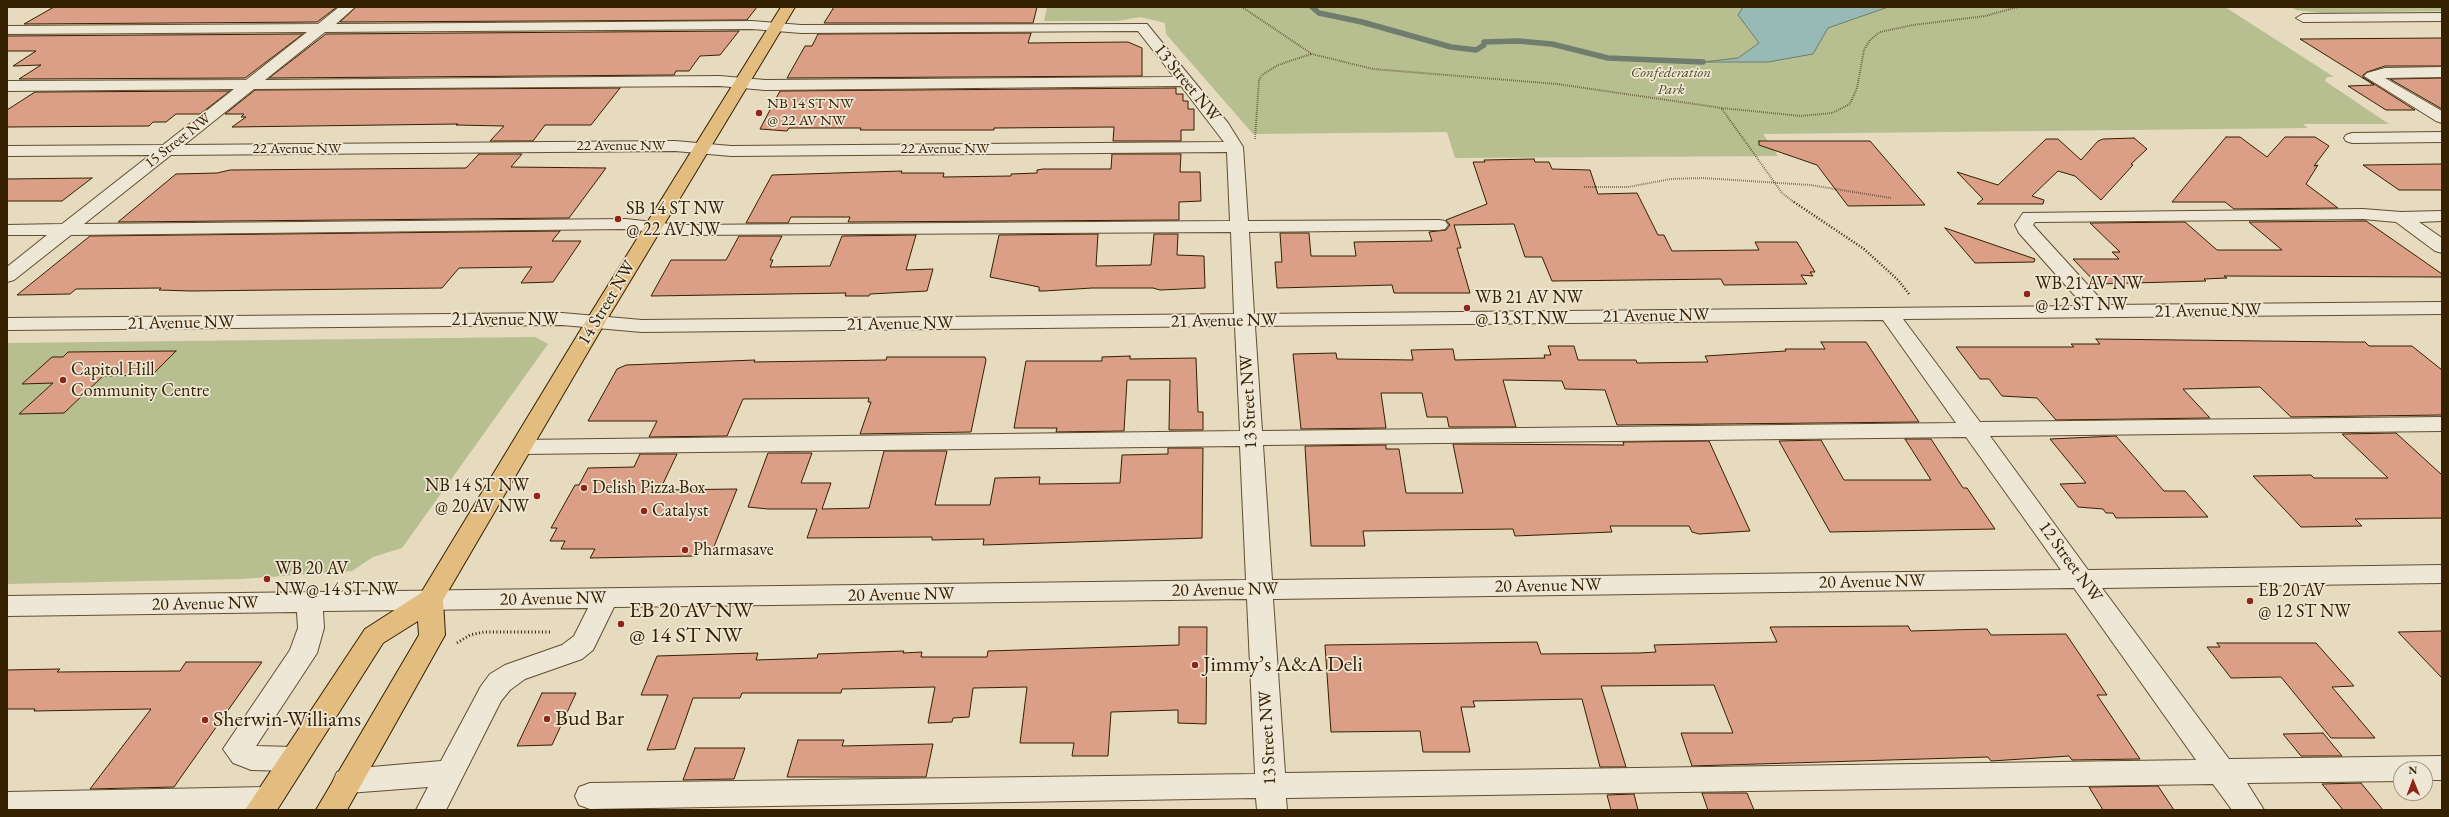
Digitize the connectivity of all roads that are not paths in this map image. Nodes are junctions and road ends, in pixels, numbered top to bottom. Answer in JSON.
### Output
{"nodes":[{"id":1,"x":348,"y":7,"type":"edge"},
{"id":2,"x":788,"y":7,"type":"edge"},
{"id":3,"x":2442,"y":17,"type":"edge"},
{"id":4,"x":2304,"y":18,"type":"dead end"},
{"id":5,"x":776,"y":27,"type":"junction"},
{"id":6,"x":321,"y":28,"type":"junction"},
{"id":7,"x":7,"y":30,"type":"edge"},
{"id":8,"x":2442,"y":72,"type":"edge"},
{"id":9,"x":1186,"y":81,"type":"junction"},
{"id":10,"x":742,"y":83,"type":"junction"},
{"id":11,"x":250,"y":84,"type":"junction"},
{"id":12,"x":7,"y":86,"type":"edge"},
{"id":13,"x":2442,"y":118,"type":"edge"},
{"id":14,"x":2442,"y":137,"type":"edge"},
{"id":15,"x":2352,"y":138,"type":"dead end"},
{"id":16,"x":1235,"y":147,"type":"junction"},
{"id":17,"x":702,"y":148,"type":"junction"},
{"id":18,"x":167,"y":150,"type":"junction"},
{"id":19,"x":7,"y":151,"type":"edge"},
{"id":20,"x":2442,"y":216,"type":"edge"},
{"id":21,"x":2401,"y":217,"type":"junction"},
{"id":22,"x":1439,"y":225,"type":"dead end"},
{"id":23,"x":1239,"y":226,"type":"junction"},
{"id":24,"x":654,"y":227,"type":"junction"},
{"id":25,"x":66,"y":229,"type":"junction"},
{"id":26,"x":7,"y":230,"type":"edge"},
{"id":27,"x":2442,"y":247,"type":"edge"},
{"id":28,"x":7,"y":276,"type":"edge"},
{"id":29,"x":2442,"y":308,"type":"edge"},
{"id":30,"x":2101,"y":312,"type":"junction"},
{"id":31,"x":1889,"y":314,"type":"junction"},
{"id":32,"x":1244,"y":320,"type":"junction"},
{"id":33,"x":596,"y":321,"type":"junction"},
{"id":34,"x":7,"y":324,"type":"edge"},
{"id":35,"x":2442,"y":424,"type":"edge"},
{"id":36,"x":1975,"y":430,"type":"junction"},
{"id":37,"x":1251,"y":438,"type":"junction"},
{"id":38,"x":522,"y":447,"type":"junction"},
{"id":39,"x":2442,"y":574,"type":"edge"},
{"id":40,"x":2082,"y":579,"type":"junction"},
{"id":41,"x":1260,"y":590,"type":"junction"},
{"id":42,"x":606,"y":598,"type":"junction"},
{"id":43,"x":430,"y":600,"type":"junction"},
{"id":44,"x":310,"y":602,"type":"junction"},
{"id":45,"x":7,"y":606,"type":"edge"},
{"id":46,"x":293,"y":759,"type":"junction"},
{"id":47,"x":2442,"y":768,"type":"edge"},
{"id":48,"x":2221,"y":771,"type":"junction"},
{"id":49,"x":450,"y":773,"type":"junction"},
{"id":50,"x":348,"y":781,"type":"junction"},
{"id":51,"x":590,"y":796,"type":"dead end"},
{"id":52,"x":1272,"y":798,"type":"edge"},
{"id":53,"x":7,"y":805,"type":"edge"},
{"id":54,"x":263,"y":805,"type":"edge"},
{"id":55,"x":331,"y":810,"type":"edge"},
{"id":56,"x":431,"y":810,"type":"edge"},
{"id":57,"x":2249,"y":810,"type":"edge"}],
"edges":[{"from":1,"to":6,"type":"street","name":"15 Street NW"},
{"from":2,"to":5,"type":"main road","name":"14 Street NW"},
{"from":3,"to":4,"type":"street"},
{"from":5,"to":6,"type":"street"},
{"from":5,"to":9,"type":"street","name":"13 Street NW"},
{"from":5,"to":10,"type":"main road","name":"14 Street NW"},
{"from":6,"to":7,"type":"street"},
{"from":6,"to":11,"type":"street","name":"15 Street NW"},
{"from":8,"to":13,"type":"street"},
{"from":9,"to":10,"type":"street"},
{"from":9,"to":16,"type":"street","name":"13 Street NW"},
{"from":10,"to":11,"type":"street"},
{"from":10,"to":17,"type":"main road","name":"14 Street NW"},
{"from":11,"to":12,"type":"street"},
{"from":11,"to":18,"type":"street","name":"15 Street NW"},
{"from":14,"to":15,"type":"street"},
{"from":16,"to":17,"type":"street","name":"22 Avenue NW"},
{"from":16,"to":23,"type":"street","name":"13 Street NW"},
{"from":17,"to":18,"type":"street","name":"22 Avenue NW"},
{"from":17,"to":24,"type":"main road","name":"14 Street NW"},
{"from":18,"to":19,"type":"street","name":"22 Avenue NW"},
{"from":18,"to":25,"type":"street","name":"15 Street NW"},
{"from":20,"to":21,"type":"street"},
{"from":21,"to":27,"type":"street"},
{"from":21,"to":30,"type":"street"},
{"from":22,"to":23,"type":"street"},
{"from":23,"to":24,"type":"street"},
{"from":23,"to":32,"type":"street","name":"13 Street NW"},
{"from":24,"to":25,"type":"street"},
{"from":24,"to":33,"type":"main road","name":"14 Street NW"},
{"from":25,"to":26,"type":"street"},
{"from":25,"to":28,"type":"street","name":"15 Street NW"},
{"from":29,"to":30,"type":"street","name":"21 Avenue NW"},
{"from":30,"to":31,"type":"street","name":"21 Avenue NW"},
{"from":31,"to":32,"type":"street","name":"21 Avenue NW"},
{"from":31,"to":36,"type":"street","name":"12 Street NW"},
{"from":32,"to":33,"type":"street","name":"21 Avenue NW"},
{"from":32,"to":37,"type":"street","name":"13 Street NW"},
{"from":33,"to":34,"type":"street","name":"21 Avenue NW"},
{"from":33,"to":38,"type":"main road","name":"14 Street NW"},
{"from":35,"to":36,"type":"street"},
{"from":36,"to":37,"type":"street"},
{"from":36,"to":40,"type":"street","name":"12 Street NW"},
{"from":37,"to":38,"type":"street"},
{"from":37,"to":41,"type":"street","name":"13 Street NW"},
{"from":38,"to":43,"type":"main road","name":"14 Street NW"},
{"from":39,"to":40,"type":"street","name":"20 Avenue NW"},
{"from":40,"to":41,"type":"street","name":"20 Avenue NW"},
{"from":40,"to":48,"type":"street","name":"12 Street NW"},
{"from":41,"to":42,"type":"street","name":"20 Avenue NW"},
{"from":41,"to":52,"type":"street","name":"13 Street NW"},
{"from":42,"to":43,"type":"street","name":"20 Avenue NW"},
{"from":42,"to":49,"type":"street"},
{"from":43,"to":44,"type":"street","name":"20 Avenue NW"},
{"from":43,"to":46,"type":"main road","name":"14 Street NW"},
{"from":43,"to":50,"type":"main road"},
{"from":44,"to":45,"type":"street","name":"20 Avenue NW"},
{"from":44,"to":46,"type":"street"},
{"from":46,"to":54,"type":"main road","name":"14 Street NW"},
{"from":47,"to":48,"type":"street"},
{"from":48,"to":52,"type":"street"},
{"from":48,"to":57,"type":"street","name":"12 Street NW"},
{"from":49,"to":50,"type":"street"},
{"from":49,"to":56,"type":"street"},
{"from":50,"to":55,"type":"main road"},
{"from":51,"to":52,"type":"street"},
{"from":53,"to":54,"type":"street"}]}
